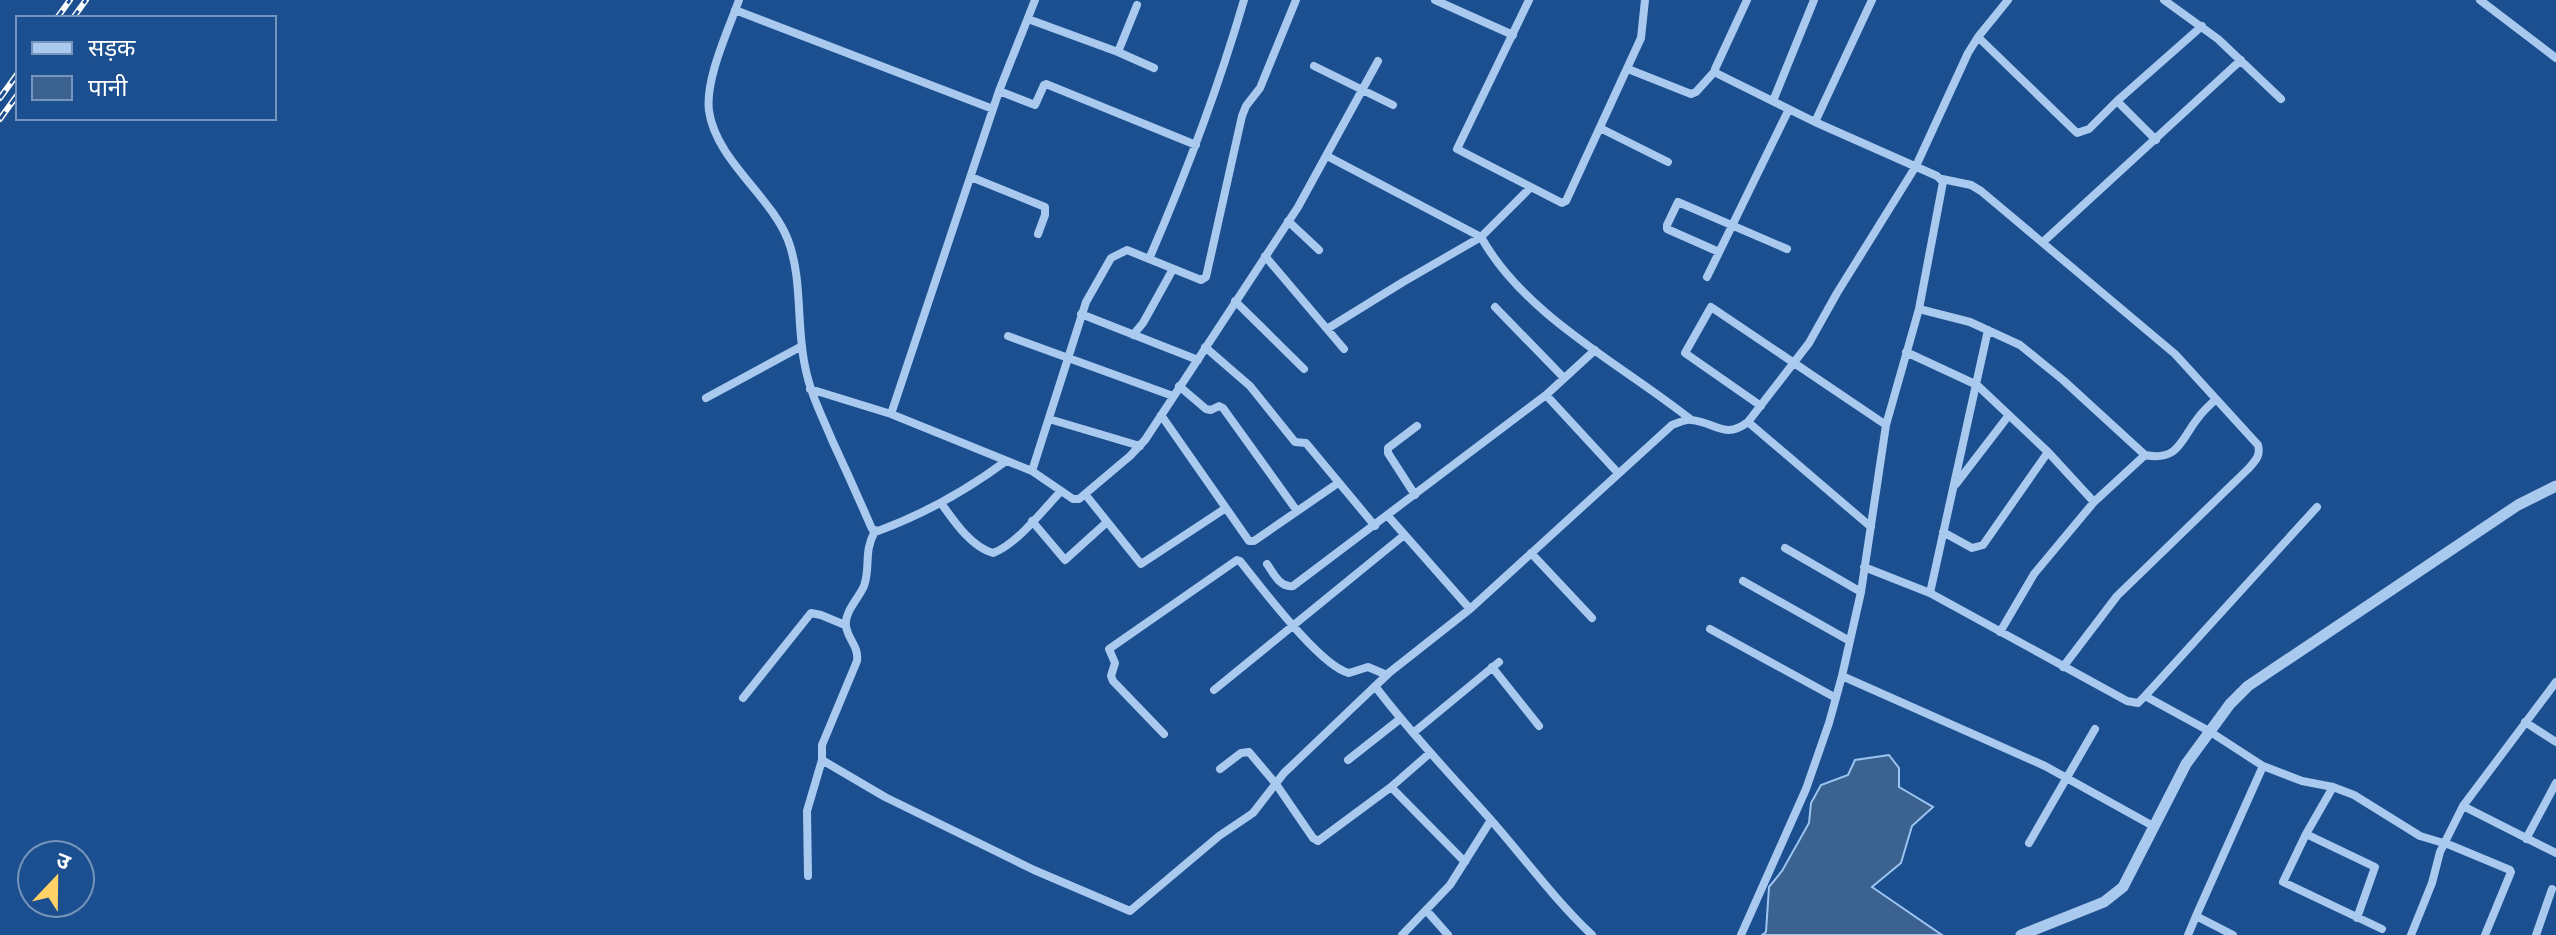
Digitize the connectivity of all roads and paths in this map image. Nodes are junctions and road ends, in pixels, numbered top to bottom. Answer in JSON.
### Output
{"nodes":[{"id":1,"x":739,"y":0,"type":"edge"},
{"id":2,"x":1035,"y":0,"type":"edge"},
{"id":3,"x":1244,"y":0,"type":"edge"},
{"id":4,"x":1296,"y":0,"type":"edge"},
{"id":5,"x":1435,"y":0,"type":"edge"},
{"id":6,"x":1529,"y":0,"type":"edge"},
{"id":7,"x":1645,"y":0,"type":"edge"},
{"id":8,"x":1747,"y":0,"type":"edge"},
{"id":9,"x":1814,"y":0,"type":"edge"},
{"id":10,"x":1872,"y":0,"type":"edge"},
{"id":11,"x":2008,"y":0,"type":"edge"},
{"id":12,"x":2164,"y":0,"type":"edge"},
{"id":13,"x":2480,"y":0,"type":"edge"},
{"id":14,"x":1137,"y":5,"type":"dead end"},
{"id":15,"x":735,"y":10,"type":"junction"},
{"id":16,"x":1028,"y":19,"type":"junction"},
{"id":17,"x":2202,"y":26,"type":"junction"},
{"id":18,"x":1513,"y":35,"type":"junction"},
{"id":19,"x":1978,"y":37,"type":"junction"},
{"id":20,"x":1118,"y":52,"type":"junction"},
{"id":21,"x":2556,"y":58,"type":"edge"},
{"id":22,"x":2241,"y":60,"type":"junction"},
{"id":23,"x":1378,"y":61,"type":"dead end"},
{"id":24,"x":1314,"y":66,"type":"dead end"},
{"id":25,"x":1154,"y":68,"type":"dead end"},
{"id":26,"x":1628,"y":69,"type":"junction"},
{"id":27,"x":1715,"y":71,"type":"junction"},
{"id":28,"x":999,"y":91,"type":"junction"},
{"id":29,"x":1362,"y":91,"type":"junction"},
{"id":30,"x":2281,"y":99,"type":"dead end"},
{"id":31,"x":1773,"y":101,"type":"junction"},
{"id":32,"x":2117,"y":101,"type":"junction"},
{"id":33,"x":1393,"y":105,"type":"dead end"},
{"id":34,"x":993,"y":109,"type":"junction"},
{"id":35,"x":1789,"y":109,"type":"junction"},
{"id":36,"x":1815,"y":122,"type":"junction"},
{"id":37,"x":1600,"y":128,"type":"junction"},
{"id":38,"x":2156,"y":140,"type":"junction"},
{"id":39,"x":1196,"y":145,"type":"junction"},
{"id":40,"x":1327,"y":156,"type":"junction"},
{"id":41,"x":1668,"y":162,"type":"dead end"},
{"id":42,"x":1916,"y":166,"type":"junction"},
{"id":43,"x":971,"y":177,"type":"junction"},
{"id":44,"x":1942,"y":179,"type":"junction"},
{"id":45,"x":1530,"y":188,"type":"junction"},
{"id":46,"x":1288,"y":221,"type":"junction"},
{"id":47,"x":1733,"y":225,"type":"junction"},
{"id":48,"x":1038,"y":234,"type":"dead end"},
{"id":49,"x":1481,"y":237,"type":"junction"},
{"id":50,"x":2043,"y":242,"type":"junction"},
{"id":51,"x":1787,"y":249,"type":"dead end"},
{"id":52,"x":1319,"y":250,"type":"dead end"},
{"id":53,"x":1719,"y":252,"type":"junction"},
{"id":54,"x":1265,"y":256,"type":"junction"},
{"id":55,"x":1149,"y":259,"type":"junction"},
{"id":56,"x":1173,"y":269,"type":"junction"},
{"id":57,"x":1707,"y":277,"type":"dead end"},
{"id":58,"x":1235,"y":301,"type":"junction"},
{"id":59,"x":1495,"y":307,"type":"dead end"},
{"id":60,"x":1919,"y":309,"type":"junction"},
{"id":61,"x":1081,"y":314,"type":"junction"},
{"id":62,"x":1327,"y":329,"type":"junction"},
{"id":63,"x":1988,"y":330,"type":"junction"},
{"id":64,"x":1133,"y":335,"type":"junction"},
{"id":65,"x":1008,"y":336,"type":"dead end"},
{"id":66,"x":802,"y":346,"type":"junction"},
{"id":67,"x":1205,"y":347,"type":"junction"},
{"id":68,"x":1344,"y":349,"type":"dead end"},
{"id":69,"x":1595,"y":350,"type":"junction"},
{"id":70,"x":1906,"y":352,"type":"junction"},
{"id":71,"x":1067,"y":359,"type":"junction"},
{"id":72,"x":1198,"y":360,"type":"junction"},
{"id":73,"x":1795,"y":364,"type":"junction"},
{"id":74,"x":1304,"y":369,"type":"dead end"},
{"id":75,"x":1564,"y":378,"type":"junction"},
{"id":76,"x":1977,"y":385,"type":"junction"},
{"id":77,"x":1179,"y":386,"type":"junction"},
{"id":78,"x":810,"y":389,"type":"junction"},
{"id":79,"x":1546,"y":395,"type":"junction"},
{"id":80,"x":1173,"y":396,"type":"junction"},
{"id":81,"x":706,"y":398,"type":"dead end"},
{"id":82,"x":2216,"y":399,"type":"junction"},
{"id":83,"x":1761,"y":406,"type":"junction"},
{"id":84,"x":891,"y":414,"type":"junction"},
{"id":85,"x":1161,"y":415,"type":"junction"},
{"id":86,"x":2009,"y":415,"type":"junction"},
{"id":87,"x":1049,"y":419,"type":"junction"},
{"id":88,"x":1690,"y":419,"type":"junction"},
{"id":89,"x":1748,"y":422,"type":"junction"},
{"id":90,"x":1886,"y":425,"type":"junction"},
{"id":91,"x":1417,"y":426,"type":"dead end"},
{"id":92,"x":1140,"y":446,"type":"junction"},
{"id":93,"x":2048,"y":452,"type":"junction"},
{"id":94,"x":2145,"y":455,"type":"junction"},
{"id":95,"x":1006,"y":461,"type":"junction"},
{"id":96,"x":1032,"y":471,"type":"junction"},
{"id":97,"x":1618,"y":473,"type":"junction"},
{"id":98,"x":1338,"y":483,"type":"junction"},
{"id":99,"x":2556,"y":486,"type":"edge"},
{"id":100,"x":1953,"y":488,"type":"junction"},
{"id":101,"x":1061,"y":491,"type":"junction"},
{"id":102,"x":1085,"y":494,"type":"junction"},
{"id":103,"x":1415,"y":495,"type":"junction"},
{"id":104,"x":2094,"y":502,"type":"junction"},
{"id":105,"x":941,"y":503,"type":"junction"},
{"id":106,"x":2317,"y":507,"type":"dead end"},
{"id":107,"x":1226,"y":508,"type":"junction"},
{"id":108,"x":1297,"y":511,"type":"junction"},
{"id":109,"x":1388,"y":516,"type":"junction"},
{"id":110,"x":1032,"y":521,"type":"junction"},
{"id":111,"x":1107,"y":522,"type":"junction"},
{"id":112,"x":1375,"y":526,"type":"junction"},
{"id":113,"x":1871,"y":527,"type":"junction"},
{"id":114,"x":875,"y":531,"type":"junction"},
{"id":115,"x":1943,"y":532,"type":"junction"},
{"id":116,"x":1403,"y":536,"type":"junction"},
{"id":117,"x":1785,"y":548,"type":"dead end"},
{"id":118,"x":1531,"y":553,"type":"junction"},
{"id":119,"x":1267,"y":564,"type":"dead end"},
{"id":120,"x":1864,"y":567,"type":"junction"},
{"id":121,"x":1743,"y":581,"type":"dead end"},
{"id":122,"x":1861,"y":592,"type":"junction"},
{"id":123,"x":1930,"y":593,"type":"junction"},
{"id":124,"x":1470,"y":609,"type":"junction"},
{"id":125,"x":1592,"y":618,"type":"dead end"},
{"id":126,"x":1293,"y":624,"type":"junction"},
{"id":127,"x":845,"y":625,"type":"junction"},
{"id":128,"x":1710,"y":629,"type":"dead end"},
{"id":129,"x":2000,"y":632,"type":"junction"},
{"id":130,"x":1848,"y":640,"type":"junction"},
{"id":131,"x":2063,"y":667,"type":"junction"},
{"id":132,"x":1387,"y":675,"type":"junction"},
{"id":133,"x":1842,"y":676,"type":"junction"},
{"id":134,"x":2556,"y":682,"type":"edge"},
{"id":135,"x":1375,"y":686,"type":"junction"},
{"id":136,"x":1214,"y":690,"type":"dead end"},
{"id":137,"x":2145,"y":696,"type":"junction"},
{"id":138,"x":743,"y":698,"type":"dead end"},
{"id":139,"x":1836,"y":698,"type":"junction"},
{"id":140,"x":1400,"y":719,"type":"junction"},
{"id":141,"x":2525,"y":722,"type":"junction"},
{"id":142,"x":1539,"y":726,"type":"dead end"},
{"id":143,"x":2095,"y":729,"type":"dead end"},
{"id":144,"x":2209,"y":731,"type":"junction"},
{"id":145,"x":1413,"y":733,"type":"junction"},
{"id":146,"x":1164,"y":734,"type":"dead end"},
{"id":147,"x":2556,"y":742,"type":"edge"},
{"id":148,"x":1430,"y":753,"type":"junction"},
{"id":149,"x":822,"y":760,"type":"junction"},
{"id":150,"x":1348,"y":760,"type":"dead end"},
{"id":151,"x":2263,"y":766,"type":"junction"},
{"id":152,"x":1220,"y":769,"type":"dead end"},
{"id":153,"x":2068,"y":779,"type":"junction"},
{"id":154,"x":2556,"y":783,"type":"edge"},
{"id":155,"x":1276,"y":784,"type":"junction"},
{"id":156,"x":1391,"y":787,"type":"junction"},
{"id":157,"x":2333,"y":787,"type":"junction"},
{"id":158,"x":2463,"y":806,"type":"junction"},
{"id":159,"x":1491,"y":820,"type":"junction"},
{"id":160,"x":2153,"y":826,"type":"junction"},
{"id":161,"x":2306,"y":834,"type":"junction"},
{"id":162,"x":2526,"y":839,"type":"junction"},
{"id":163,"x":2029,"y":843,"type":"dead end"},
{"id":164,"x":2444,"y":843,"type":"junction"},
{"id":165,"x":2556,"y":853,"type":"edge"},
{"id":166,"x":1465,"y":862,"type":"junction"},
{"id":167,"x":808,"y":876,"type":"dead end"},
{"id":168,"x":2552,"y":889,"type":"dead end"},
{"id":169,"x":1426,"y":910,"type":"junction"},
{"id":170,"x":2196,"y":916,"type":"junction"},
{"id":171,"x":2357,"y":918,"type":"junction"},
{"id":172,"x":2382,"y":929,"type":"dead end"},
{"id":173,"x":1402,"y":935,"type":"edge"},
{"id":174,"x":1448,"y":935,"type":"edge"},
{"id":175,"x":1592,"y":935,"type":"edge"},
{"id":176,"x":1741,"y":935,"type":"edge"},
{"id":177,"x":2021,"y":935,"type":"edge"},
{"id":178,"x":2188,"y":935,"type":"edge"},
{"id":179,"x":2233,"y":935,"type":"edge"},
{"id":180,"x":2411,"y":935,"type":"edge"},
{"id":181,"x":2485,"y":935,"type":"edge"},
{"id":182,"x":2536,"y":935,"type":"edge"}],
"edges":[{"from":1,"to":15,"type":"street"},
{"from":2,"to":16,"type":"street"},
{"from":3,"to":39,"type":"street"},
{"from":4,"to":56,"type":"street"},
{"from":5,"to":18,"type":"street"},
{"from":6,"to":18,"type":"street"},
{"from":7,"to":26,"type":"street"},
{"from":8,"to":27,"type":"street"},
{"from":9,"to":31,"type":"street"},
{"from":10,"to":36,"type":"street"},
{"from":11,"to":19,"type":"street"},
{"from":12,"to":17,"type":"street"},
{"from":13,"to":21,"type":"street"},
{"from":14,"to":20,"type":"street"},
{"from":15,"to":34,"type":"street"},
{"from":15,"to":66,"type":"street"},
{"from":16,"to":20,"type":"street"},
{"from":16,"to":28,"type":"street"},
{"from":17,"to":22,"type":"street"},
{"from":17,"to":32,"type":"street"},
{"from":18,"to":45,"type":"street"},
{"from":19,"to":32,"type":"street"},
{"from":19,"to":42,"type":"street"},
{"from":20,"to":25,"type":"street"},
{"from":22,"to":30,"type":"street"},
{"from":22,"to":38,"type":"street"},
{"from":23,"to":29,"type":"street"},
{"from":24,"to":29,"type":"street"},
{"from":26,"to":27,"type":"street"},
{"from":26,"to":37,"type":"street"},
{"from":27,"to":31,"type":"street"},
{"from":28,"to":34,"type":"street"},
{"from":28,"to":39,"type":"street"},
{"from":29,"to":33,"type":"street"},
{"from":29,"to":40,"type":"street"},
{"from":31,"to":35,"type":"street"},
{"from":32,"to":38,"type":"street"},
{"from":34,"to":43,"type":"street"},
{"from":35,"to":36,"type":"street"},
{"from":35,"to":47,"type":"street"},
{"from":36,"to":42,"type":"street"},
{"from":37,"to":41,"type":"street"},
{"from":37,"to":45,"type":"street"},
{"from":38,"to":50,"type":"street"},
{"from":39,"to":55,"type":"street"},
{"from":40,"to":46,"type":"street"},
{"from":40,"to":49,"type":"street"},
{"from":42,"to":44,"type":"street"},
{"from":42,"to":73,"type":"street"},
{"from":43,"to":48,"type":"street"},
{"from":43,"to":84,"type":"street"},
{"from":44,"to":50,"type":"street"},
{"from":44,"to":60,"type":"street"},
{"from":45,"to":49,"type":"street"},
{"from":46,"to":52,"type":"street"},
{"from":46,"to":54,"type":"street"},
{"from":47,"to":51,"type":"street"},
{"from":47,"to":53,"type":"street"},
{"from":47,"to":53,"type":"street"},
{"from":49,"to":62,"type":"street"},
{"from":49,"to":69,"type":"street"},
{"from":50,"to":82,"type":"street"},
{"from":53,"to":57,"type":"street"},
{"from":54,"to":58,"type":"street"},
{"from":54,"to":62,"type":"street"},
{"from":55,"to":56,"type":"street"},
{"from":55,"to":61,"type":"street"},
{"from":56,"to":64,"type":"street"},
{"from":58,"to":67,"type":"street"},
{"from":58,"to":74,"type":"street"},
{"from":59,"to":75,"type":"street"},
{"from":60,"to":63,"type":"street"},
{"from":60,"to":70,"type":"street"},
{"from":61,"to":64,"type":"street"},
{"from":61,"to":71,"type":"street"},
{"from":62,"to":68,"type":"street"},
{"from":63,"to":76,"type":"street"},
{"from":63,"to":94,"type":"street"},
{"from":64,"to":72,"type":"street"},
{"from":65,"to":71,"type":"street"},
{"from":66,"to":78,"type":"street"},
{"from":66,"to":81,"type":"street"},
{"from":67,"to":72,"type":"street"},
{"from":67,"to":98,"type":"street"},
{"from":69,"to":75,"type":"street"},
{"from":69,"to":88,"type":"street"},
{"from":70,"to":76,"type":"street"},
{"from":70,"to":90,"type":"street"},
{"from":71,"to":80,"type":"street"},
{"from":71,"to":87,"type":"street"},
{"from":72,"to":77,"type":"street"},
{"from":73,"to":83,"type":"street"},
{"from":73,"to":83,"type":"street"},
{"from":73,"to":90,"type":"street"},
{"from":75,"to":79,"type":"street"},
{"from":76,"to":86,"type":"street"},
{"from":76,"to":100,"type":"street"},
{"from":77,"to":80,"type":"street"},
{"from":77,"to":108,"type":"street"},
{"from":78,"to":84,"type":"street"},
{"from":78,"to":114,"type":"street"},
{"from":79,"to":97,"type":"street"},
{"from":79,"to":103,"type":"street"},
{"from":80,"to":85,"type":"street"},
{"from":82,"to":94,"type":"street"},
{"from":82,"to":131,"type":"street"},
{"from":83,"to":89,"type":"street"},
{"from":84,"to":95,"type":"street"},
{"from":85,"to":92,"type":"street"},
{"from":85,"to":107,"type":"street"},
{"from":86,"to":93,"type":"street"},
{"from":86,"to":100,"type":"street"},
{"from":87,"to":92,"type":"street"},
{"from":87,"to":96,"type":"street"},
{"from":88,"to":89,"type":"street"},
{"from":88,"to":97,"type":"street"},
{"from":89,"to":113,"type":"street"},
{"from":90,"to":113,"type":"street"},
{"from":91,"to":103,"type":"street"},
{"from":92,"to":102,"type":"street"},
{"from":93,"to":104,"type":"street"},
{"from":93,"to":115,"type":"street"},
{"from":94,"to":104,"type":"street"},
{"from":95,"to":96,"type":"street"},
{"from":95,"to":105,"type":"street"},
{"from":96,"to":101,"type":"street"},
{"from":97,"to":118,"type":"street"},
{"from":98,"to":108,"type":"street"},
{"from":98,"to":112,"type":"street"},
{"from":99,"to":144,"type":"street"},
{"from":100,"to":115,"type":"street"},
{"from":101,"to":102,"type":"street"},
{"from":101,"to":110,"type":"street"},
{"from":102,"to":111,"type":"street"},
{"from":103,"to":109,"type":"street"},
{"from":104,"to":129,"type":"street"},
{"from":105,"to":110,"type":"street"},
{"from":105,"to":114,"type":"street"},
{"from":106,"to":137,"type":"street"},
{"from":107,"to":108,"type":"street"},
{"from":107,"to":111,"type":"street"},
{"from":109,"to":112,"type":"street"},
{"from":109,"to":116,"type":"street"},
{"from":110,"to":111,"type":"street"},
{"from":112,"to":119,"type":"street"},
{"from":113,"to":120,"type":"street"},
{"from":114,"to":127,"type":"street"},
{"from":115,"to":123,"type":"street"},
{"from":116,"to":124,"type":"street"},
{"from":116,"to":126,"type":"street"},
{"from":117,"to":122,"type":"street"},
{"from":118,"to":124,"type":"street"},
{"from":118,"to":125,"type":"street"},
{"from":120,"to":122,"type":"street"},
{"from":120,"to":123,"type":"street"},
{"from":121,"to":130,"type":"street"},
{"from":122,"to":130,"type":"street"},
{"from":123,"to":129,"type":"street"},
{"from":124,"to":132,"type":"street"},
{"from":126,"to":132,"type":"street"},
{"from":126,"to":136,"type":"street"},
{"from":126,"to":146,"type":"street"},
{"from":127,"to":138,"type":"street"},
{"from":127,"to":149,"type":"street"},
{"from":128,"to":139,"type":"street"},
{"from":129,"to":131,"type":"street"},
{"from":130,"to":133,"type":"street"},
{"from":131,"to":137,"type":"street"},
{"from":132,"to":135,"type":"street"},
{"from":133,"to":139,"type":"street"},
{"from":133,"to":153,"type":"street"},
{"from":134,"to":141,"type":"street"},
{"from":135,"to":140,"type":"street"},
{"from":135,"to":155,"type":"street"},
{"from":137,"to":144,"type":"street"},
{"from":139,"to":176,"type":"street"},
{"from":140,"to":145,"type":"street"},
{"from":140,"to":150,"type":"street"},
{"from":141,"to":147,"type":"street"},
{"from":141,"to":158,"type":"street"},
{"from":142,"to":145,"type":"street"},
{"from":143,"to":153,"type":"street"},
{"from":144,"to":151,"type":"street"},
{"from":144,"to":160,"type":"street"},
{"from":145,"to":148,"type":"street"},
{"from":148,"to":156,"type":"street"},
{"from":148,"to":159,"type":"street"},
{"from":149,"to":155,"type":"street"},
{"from":149,"to":167,"type":"street"},
{"from":151,"to":157,"type":"street"},
{"from":151,"to":170,"type":"street"},
{"from":152,"to":155,"type":"street"},
{"from":153,"to":160,"type":"street"},
{"from":153,"to":163,"type":"street"},
{"from":154,"to":162,"type":"street"},
{"from":155,"to":156,"type":"street"},
{"from":156,"to":166,"type":"street"},
{"from":157,"to":161,"type":"street"},
{"from":157,"to":164,"type":"street"},
{"from":158,"to":162,"type":"street"},
{"from":158,"to":164,"type":"street"},
{"from":159,"to":166,"type":"street"},
{"from":159,"to":175,"type":"street"},
{"from":160,"to":177,"type":"street"},
{"from":161,"to":171,"type":"street"},
{"from":161,"to":171,"type":"street"},
{"from":162,"to":165,"type":"street"},
{"from":164,"to":180,"type":"street"},
{"from":164,"to":181,"type":"street"},
{"from":166,"to":169,"type":"street"},
{"from":168,"to":182,"type":"street"},
{"from":169,"to":173,"type":"street"},
{"from":169,"to":174,"type":"street"},
{"from":170,"to":178,"type":"street"},
{"from":170,"to":179,"type":"street"},
{"from":171,"to":172,"type":"street"}]}
